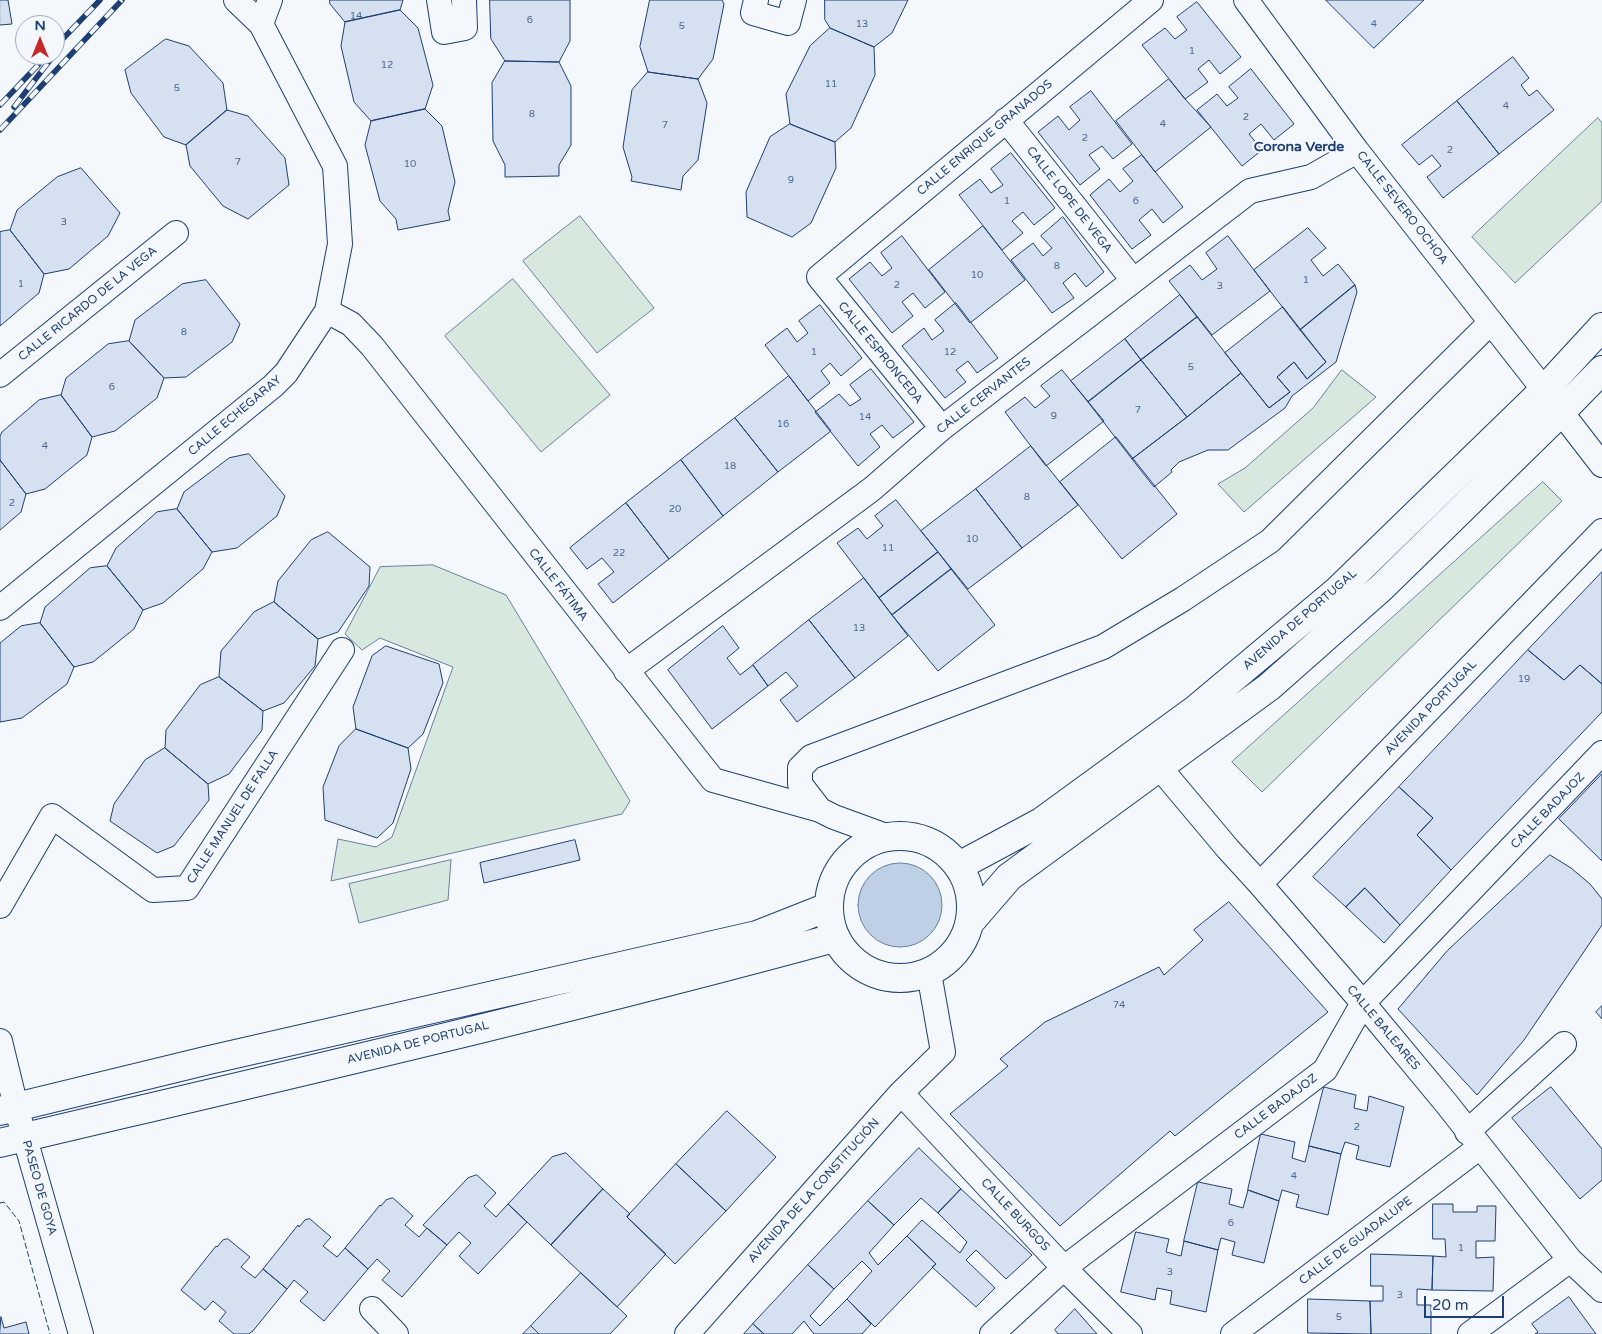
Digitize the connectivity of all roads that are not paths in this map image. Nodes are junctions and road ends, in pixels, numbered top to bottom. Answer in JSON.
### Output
{"nodes":[{"id":1,"x":236,"y":0,"type":"edge"},
{"id":2,"x":270,"y":0,"type":"edge"},
{"id":3,"x":439,"y":0,"type":"edge"},
{"id":4,"x":464,"y":0,"type":"edge"},
{"id":5,"x":756,"y":0,"type":"edge"},
{"id":6,"x":794,"y":0,"type":"edge"},
{"id":7,"x":1151,"y":0,"type":"edge"},
{"id":8,"x":1246,"y":0,"type":"edge"},
{"id":9,"x":261,"y":24,"type":"junction"},
{"id":10,"x":1006,"y":120,"type":"junction"},
{"id":11,"x":1357,"y":151,"type":"junction"},
{"id":12,"x":176,"y":233,"type":"dead end"},
{"id":13,"x":819,"y":277,"type":"joint"},
{"id":14,"x":1133,"y":280,"type":"junction"},
{"id":15,"x":327,"y":311,"type":"junction"},
{"id":16,"x":1490,"y":323,"type":"junction"},
{"id":17,"x":1602,"y":327,"type":"edge"},
{"id":18,"x":1602,"y":370,"type":"edge"},
{"id":19,"x":0,"y":375,"type":"edge"},
{"id":20,"x":1544,"y":390,"type":"junction"},
{"id":21,"x":1561,"y":412,"type":"junction"},
{"id":22,"x":942,"y":428,"type":"junction"},
{"id":23,"x":1602,"y":465,"type":"edge"},
{"id":24,"x":1602,"y":531,"type":"edge"},
{"id":25,"x":0,"y":608,"type":"edge"},
{"id":26,"x":342,"y":650,"type":"dead end"},
{"id":27,"x":626,"y":671,"type":"junction"},
{"id":28,"x":1602,"y":753,"type":"edge"},
{"id":29,"x":1160,"y":768,"type":"junction"},
{"id":30,"x":820,"y":810,"type":"junction"},
{"id":31,"x":886,"y":836,"type":"junction"},
{"id":32,"x":959,"y":866,"type":"junction"},
{"id":33,"x":1260,"y":884,"type":"junction"},
{"id":34,"x":0,"y":906,"type":"edge"},
{"id":35,"x":828,"y":907,"type":"junction"},
{"id":36,"x":971,"y":921,"type":"junction"},
{"id":37,"x":834,"y":938,"type":"junction"},
{"id":38,"x":929,"y":973,"type":"junction"},
{"id":39,"x":1363,"y":1003,"type":"junction"},
{"id":40,"x":0,"y":1041,"type":"edge"},
{"id":41,"x":1564,"y":1044,"type":"dead end"},
{"id":42,"x":901,"y":1093,"type":"junction"},
{"id":43,"x":8,"y":1109,"type":"edge"},
{"id":44,"x":12,"y":1140,"type":"edge"},
{"id":45,"x":1474,"y":1140,"type":"junction"},
{"id":46,"x":1570,"y":1260,"type":"junction"},
{"id":47,"x":1064,"y":1268,"type":"junction"},
{"id":48,"x":1602,"y":1290,"type":"edge"},
{"id":49,"x":372,"y":1309,"type":"dead end"},
{"id":50,"x":81,"y":1334,"type":"edge"},
{"id":51,"x":396,"y":1334,"type":"edge"},
{"id":52,"x":687,"y":1334,"type":"edge"},
{"id":53,"x":992,"y":1334,"type":"edge"},
{"id":54,"x":1130,"y":1334,"type":"edge"},
{"id":55,"x":1233,"y":1334,"type":"edge"},
{"id":56,"x":1470,"y":1334,"type":"edge"}],
"edges":[{"from":1,"to":9,"type":"street","name":"CALLE ECHEGARAY"},
{"from":2,"to":9,"type":"street"},
{"from":3,"to":4,"type":"street"},
{"from":5,"to":6,"type":"street"},
{"from":7,"to":10,"type":"street","name":"CALLE ENRIQUE GRANADOS"},
{"from":8,"to":11,"type":"street","name":"CALLE SEVERO OCHOA"},
{"from":9,"to":15,"type":"street","name":"CALLE ECHEGARAY"},
{"from":10,"to":13,"type":"street","name":"CALLE ENRIQUE GRANADOS"},
{"from":10,"to":14,"type":"street","name":"CALLE LOPE DE VEGA"},
{"from":11,"to":14,"type":"street","name":"CALLE CERVANTES"},
{"from":11,"to":16,"type":"street","name":"CALLE SEVERO OCHOA"},
{"from":12,"to":19,"type":"street","name":"CALLE RICARDO DE LA VEGA"},
{"from":13,"to":22,"type":"street","name":"CALLE ESPRONCEDA"},
{"from":14,"to":22,"type":"street","name":"CALLE CERVANTES"},
{"from":15,"to":25,"type":"street","name":"CALLE ECHEGARAY"},
{"from":15,"to":27,"type":"street","name":"CALLE FÁTIMA"},
{"from":16,"to":20,"type":"street","name":"CALLE SEVERO OCHOA"},
{"from":16,"to":30,"type":"street"},
{"from":17,"to":20,"type":"main road","name":"AVENIDA DE PORTUGAL"},
{"from":18,"to":21,"type":"main road"},
{"from":20,"to":32,"type":"main road","name":"AVENIDA DE PORTUGAL"},
{"from":21,"to":23,"type":"street"},
{"from":21,"to":29,"type":"main road"},
{"from":22,"to":27,"type":"street","name":"CALLE CERVANTES"},
{"from":24,"to":33,"type":"street","name":"AVENIDA PORTUGAL"},
{"from":26,"to":34,"type":"street","name":"CALLE MANUEL DE FALLA"},
{"from":27,"to":30,"type":"street","name":"CALLE FÁTIMA"},
{"from":28,"to":39,"type":"street","name":"CALLE BADAJOZ"},
{"from":29,"to":33,"type":"street","name":"CALLE BALEARES"},
{"from":29,"to":36,"type":"main road"},
{"from":30,"to":31,"type":"street"},
{"from":31,"to":32,"type":"main road"},
{"from":31,"to":35,"type":"main road"},
{"from":32,"to":36,"type":"main road"},
{"from":33,"to":39,"type":"street","name":"CALLE BALEARES"},
{"from":35,"to":37,"type":"main road"},
{"from":35,"to":43,"type":"main road"},
{"from":36,"to":38,"type":"main road"},
{"from":37,"to":38,"type":"main road"},
{"from":37,"to":44,"type":"main road","name":"AVENIDA DE PORTUGAL"},
{"from":38,"to":42,"type":"street","name":"AVENIDA DE LA CONSTITUCIÓN"},
{"from":39,"to":45,"type":"street","name":"CALLE BALEARES"},
{"from":39,"to":47,"type":"street","name":"CALLE BADAJOZ"},
{"from":40,"to":43,"type":"street","name":"PASEO DE GOYA"},
{"from":41,"to":45,"type":"street","name":"CALLE DE GUADALUPE"},
{"from":42,"to":47,"type":"street","name":"CALLE BURGOS"},
{"from":42,"to":52,"type":"street","name":"AVENIDA DE LA CONSTITUCIÓN"},
{"from":43,"to":44,"type":"street","name":"PASEO DE GOYA"},
{"from":44,"to":50,"type":"street","name":"PASEO DE GOYA"},
{"from":45,"to":46,"type":"street","name":"CALLE BALEARES"},
{"from":45,"to":55,"type":"street","name":"CALLE DE GUADALUPE"},
{"from":46,"to":48,"type":"street","name":"CALLE BALEARES"},
{"from":46,"to":56,"type":"street"},
{"from":47,"to":53,"type":"street","name":"CALLE BADAJOZ"},
{"from":47,"to":54,"type":"street","name":"CALLE BURGOS"},
{"from":49,"to":51,"type":"street"}]}
